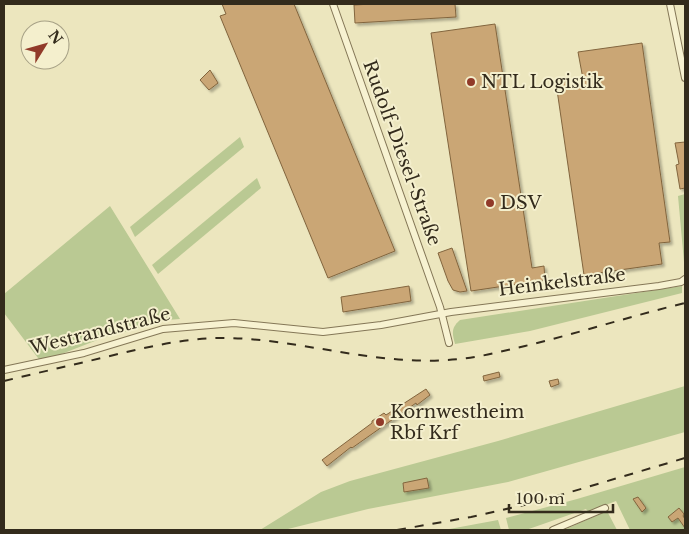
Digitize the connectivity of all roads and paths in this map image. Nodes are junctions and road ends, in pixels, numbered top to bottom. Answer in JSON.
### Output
{"nodes":[{"id":1,"x":333,"y":4,"type":"edge"},
{"id":2,"x":670,"y":4,"type":"edge"},
{"id":3,"x":685,"y":78,"type":"edge"},
{"id":4,"x":685,"y":279,"type":"edge"},
{"id":5,"x":442,"y":313,"type":"junction"},
{"id":6,"x":448,"y":342,"type":"dead end"},
{"id":7,"x":4,"y":370,"type":"edge"},
{"id":8,"x":605,"y":508,"type":"dead end"},
{"id":9,"x":553,"y":530,"type":"edge"}],
"edges":[{"from":1,"to":5,"type":"street","name":"Rudolf-Diesel-Straße"},
{"from":2,"to":3,"type":"street"},
{"from":4,"to":5,"type":"street","name":"Heinkelstraße"},
{"from":5,"to":6,"type":"street","name":"Rudolf-Diesel-Straße"},
{"from":5,"to":7,"type":"street","name":"Westrandstraße"},
{"from":8,"to":9,"type":"street"}]}
